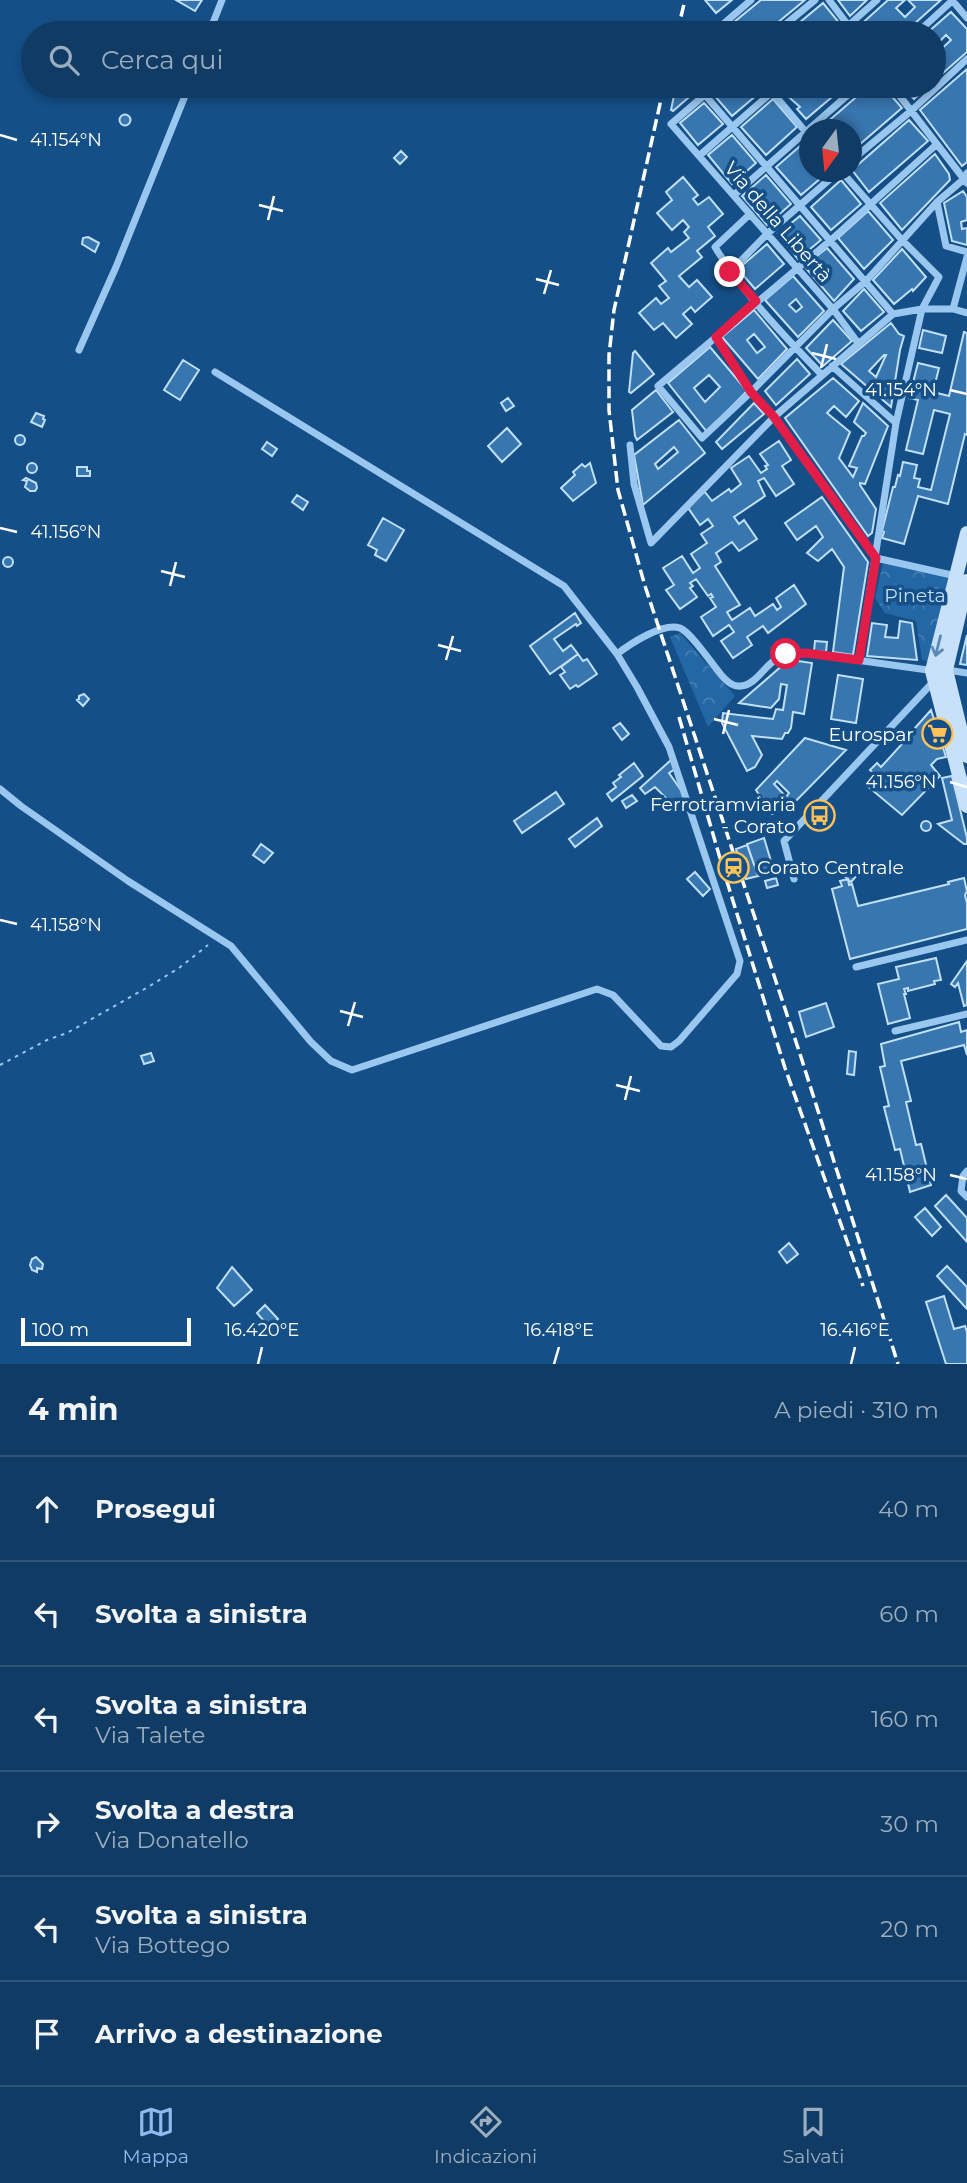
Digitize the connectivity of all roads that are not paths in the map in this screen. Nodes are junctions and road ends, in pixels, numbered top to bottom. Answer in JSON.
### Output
{"nodes":[{"id":1,"x":222,"y":0,"type":"edge"},
{"id":2,"x":751,"y":0,"type":"edge"},
{"id":3,"x":815,"y":0,"type":"edge"},
{"id":4,"x":829,"y":0,"type":"edge"},
{"id":5,"x":877,"y":0,"type":"edge"},
{"id":6,"x":952,"y":0,"type":"edge"},
{"id":7,"x":967,"y":18,"type":"edge"},
{"id":8,"x":214,"y":21,"type":"edge"},
{"id":9,"x":730,"y":21,"type":"edge"},
{"id":10,"x":790,"y":21,"type":"edge"},
{"id":11,"x":845,"y":21,"type":"edge"},
{"id":12,"x":854,"y":21,"type":"edge"},
{"id":13,"x":930,"y":21,"type":"edge"},
{"id":14,"x":967,"y":60,"type":"edge"},
{"id":15,"x":946,"y":79,"type":"edge"},
{"id":16,"x":184,"y":98,"type":"edge"},
{"id":17,"x":701,"y":98,"type":"edge"},
{"id":18,"x":708,"y":98,"type":"edge"},
{"id":19,"x":762,"y":98,"type":"edge"},
{"id":20,"x":780,"y":98,"type":"edge"},
{"id":21,"x":845,"y":98,"type":"edge"},
{"id":22,"x":901,"y":98,"type":"edge"},
{"id":23,"x":925,"y":98,"type":"edge"},
{"id":24,"x":911,"y":111,"type":"junction"},
{"id":25,"x":823,"y":119,"type":"edge"},
{"id":26,"x":799,"y":123,"type":"edge"},
{"id":27,"x":732,"y":125,"type":"junction"},
{"id":28,"x":799,"y":140,"type":"edge"},
{"id":29,"x":937,"y":144,"type":"junction"},
{"id":30,"x":862,"y":152,"type":"edge"},
{"id":31,"x":699,"y":156,"type":"junction"},
{"id":32,"x":767,"y":165,"type":"junction"},
{"id":33,"x":966,"y":178,"type":"edge"},
{"id":34,"x":828,"y":182,"type":"edge"},
{"id":35,"x":850,"y":182,"type":"edge"},
{"id":36,"x":734,"y":195,"type":"junction"},
{"id":37,"x":937,"y":202,"type":"junction"},
{"id":38,"x":870,"y":203,"type":"junction"},
{"id":39,"x":801,"y":205,"type":"junction"},
{"id":40,"x":750,"y":214,"type":"junction"},
{"id":41,"x":767,"y":234,"type":"junction"},
{"id":42,"x":831,"y":240,"type":"junction"},
{"id":43,"x":902,"y":240,"type":"junction"},
{"id":44,"x":967,"y":255,"type":"edge"},
{"id":45,"x":796,"y":268,"type":"junction"},
{"id":46,"x":730,"y":272,"type":"junction"},
{"id":47,"x":866,"y":281,"type":"junction"},
{"id":48,"x":756,"y":301,"type":"junction"},
{"id":49,"x":833,"y":309,"type":"junction"},
{"id":50,"x":922,"y":309,"type":"junction"},
{"id":51,"x":953,"y":309,"type":"junction"},
{"id":52,"x":967,"y":313,"type":"edge"},
{"id":53,"x":894,"y":314,"type":"junction"},
{"id":54,"x":716,"y":337,"type":"junction"},
{"id":55,"x":858,"y":343,"type":"junction"},
{"id":56,"x":794,"y":346,"type":"junction"},
{"id":57,"x":79,"y":350,"type":"dead end"},
{"id":58,"x":832,"y":366,"type":"junction"},
{"id":59,"x":215,"y":372,"type":"dead end"},
{"id":60,"x":822,"y":375,"type":"junction"},
{"id":61,"x":751,"y":392,"type":"junction"},
{"id":62,"x":774,"y":417,"type":"junction"},
{"id":63,"x":896,"y":423,"type":"junction"},
{"id":64,"x":630,"y":444,"type":"dead end"},
{"id":65,"x":967,"y":533,"type":"edge"},
{"id":66,"x":876,"y":558,"type":"junction"},
{"id":67,"x":962,"y":578,"type":"edge"},
{"id":68,"x":963,"y":612,"type":"edge"},
{"id":69,"x":617,"y":654,"type":"junction"},
{"id":70,"x":859,"y":660,"type":"junction"},
{"id":71,"x":967,"y":673,"type":"edge"},
{"id":72,"x":937,"y":674,"type":"junction"},
{"id":73,"x":967,"y":754,"type":"edge"},
{"id":74,"x":0,"y":789,"type":"edge"},
{"id":75,"x":967,"y":806,"type":"edge"},
{"id":76,"x":794,"y":879,"type":"dead end"},
{"id":77,"x":967,"y":940,"type":"edge"},
{"id":78,"x":856,"y":967,"type":"dead end"},
{"id":79,"x":967,"y":1014,"type":"edge"},
{"id":80,"x":895,"y":1031,"type":"dead end"},
{"id":81,"x":967,"y":1171,"type":"edge"},
{"id":82,"x":964,"y":1194,"type":"edge"}],
"edges":[{"from":1,"to":8,"type":"street"},
{"from":2,"to":9,"type":"street"},
{"from":3,"to":10,"type":"street"},
{"from":4,"to":11,"type":"street"},
{"from":5,"to":12,"type":"street"},
{"from":6,"to":7,"type":"street"},
{"from":6,"to":13,"type":"street"},
{"from":14,"to":15,"type":"street"},
{"from":16,"to":57,"type":"street"},
{"from":17,"to":31,"type":"street","name":"Via della Libertà"},
{"from":18,"to":27,"type":"street"},
{"from":19,"to":27,"type":"street"},
{"from":20,"to":26,"type":"street"},
{"from":21,"to":25,"type":"street"},
{"from":22,"to":24,"type":"street"},
{"from":23,"to":24,"type":"street"},
{"from":24,"to":29,"type":"street"},
{"from":24,"to":30,"type":"street"},
{"from":27,"to":31,"type":"street"},
{"from":27,"to":32,"type":"street"},
{"from":28,"to":32,"type":"street"},
{"from":29,"to":33,"type":"street"},
{"from":29,"to":38,"type":"street"},
{"from":31,"to":36,"type":"street","name":"Via della Libertà"},
{"from":32,"to":36,"type":"street"},
{"from":32,"to":39,"type":"street"},
{"from":33,"to":37,"type":"street"},
{"from":34,"to":39,"type":"street"},
{"from":35,"to":38,"type":"street"},
{"from":36,"to":40,"type":"street","name":"Via della Libertà"},
{"from":37,"to":43,"type":"street"},
{"from":37,"to":44,"type":"street"},
{"from":38,"to":42,"type":"street"},
{"from":38,"to":43,"type":"street"},
{"from":39,"to":41,"type":"street"},
{"from":39,"to":42,"type":"street"},
{"from":40,"to":41,"type":"street","name":"Via della Libertà"},
{"from":40,"to":46,"type":"street"},
{"from":41,"to":45,"type":"street","name":"Via della Libertà"},
{"from":41,"to":46,"type":"street"},
{"from":42,"to":45,"type":"street"},
{"from":42,"to":47,"type":"street"},
{"from":43,"to":47,"type":"street"},
{"from":43,"to":50,"type":"street"},
{"from":44,"to":51,"type":"street"},
{"from":45,"to":48,"type":"street"},
{"from":45,"to":49,"type":"street","name":"Via della Libertà"},
{"from":46,"to":48,"type":"street"},
{"from":47,"to":49,"type":"street"},
{"from":47,"to":53,"type":"street"},
{"from":48,"to":54,"type":"street"},
{"from":48,"to":56,"type":"street"},
{"from":49,"to":55,"type":"street","name":"Via della Libertà"},
{"from":49,"to":56,"type":"street"},
{"from":50,"to":51,"type":"street"},
{"from":50,"to":53,"type":"street"},
{"from":50,"to":63,"type":"street"},
{"from":51,"to":52,"type":"street"},
{"from":53,"to":55,"type":"street"},
{"from":54,"to":61,"type":"street"},
{"from":54,"to":61,"type":"street"},
{"from":55,"to":58,"type":"street"},
{"from":56,"to":60,"type":"street"},
{"from":56,"to":61,"type":"street"},
{"from":58,"to":60,"type":"street"},
{"from":58,"to":63,"type":"street"},
{"from":59,"to":69,"type":"street"},
{"from":60,"to":62,"type":"street"},
{"from":61,"to":62,"type":"street"},
{"from":62,"to":64,"type":"street"},
{"from":62,"to":66,"type":"street"},
{"from":63,"to":66,"type":"street"},
{"from":65,"to":67,"type":"main road"},
{"from":66,"to":67,"type":"street"},
{"from":66,"to":70,"type":"street"},
{"from":67,"to":68,"type":"main road"},
{"from":67,"to":72,"type":"main road","one_way":true},
{"from":68,"to":72,"type":"main road"},
{"from":69,"to":70,"type":"street"},
{"from":69,"to":74,"type":"street"},
{"from":70,"to":72,"type":"street"},
{"from":71,"to":72,"type":"street"},
{"from":72,"to":73,"type":"main road"},
{"from":72,"to":75,"type":"main road"},
{"from":72,"to":76,"type":"street"},
{"from":77,"to":78,"type":"street"},
{"from":79,"to":80,"type":"street"},
{"from":81,"to":82,"type":"street"}]}
